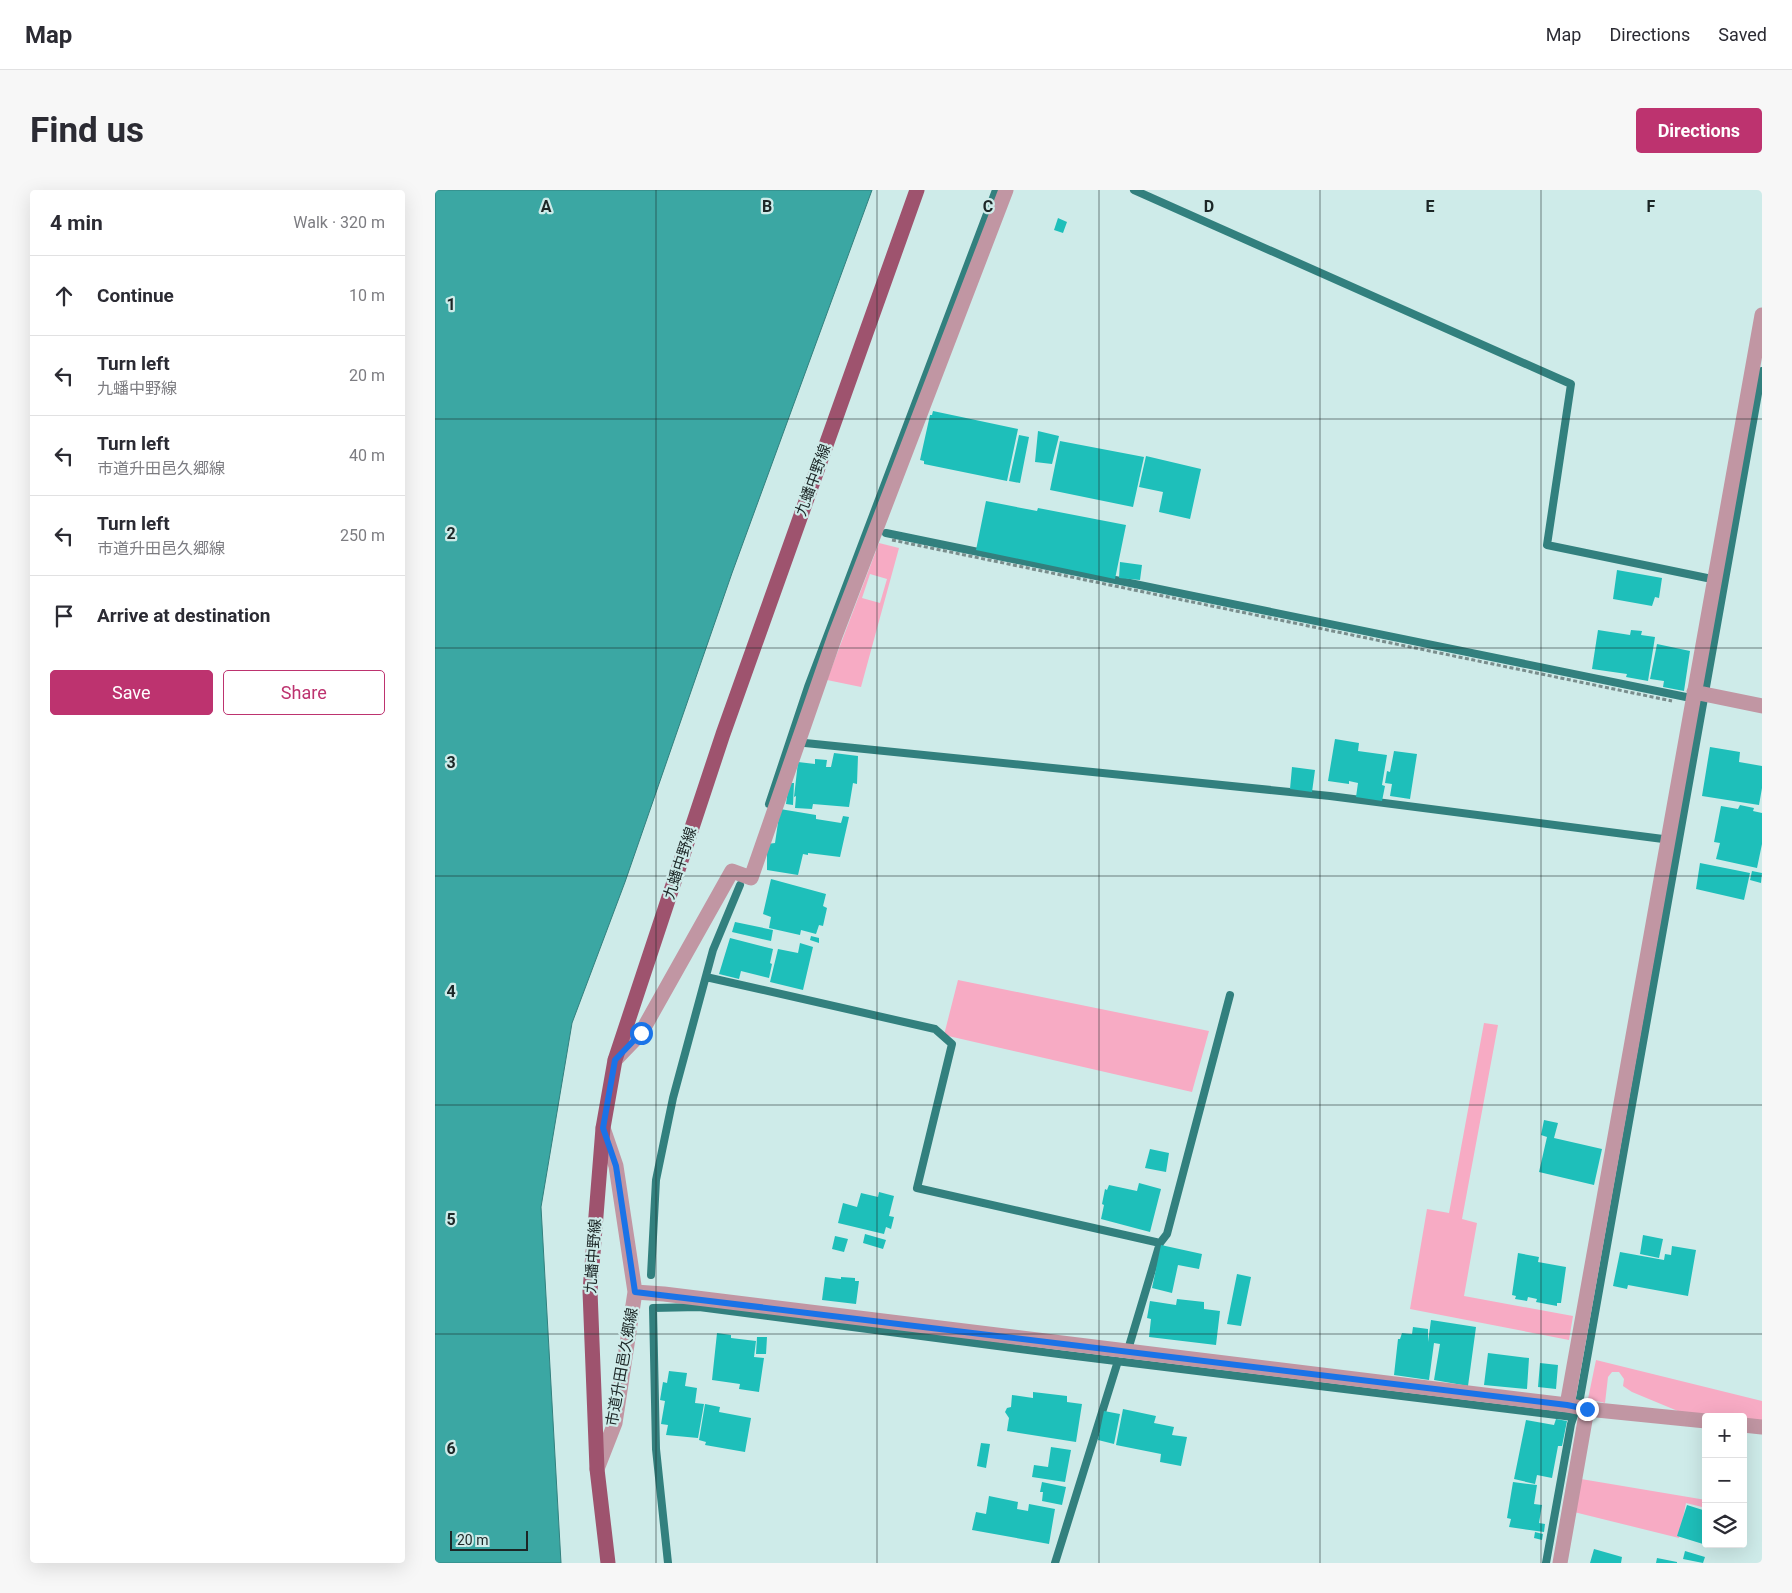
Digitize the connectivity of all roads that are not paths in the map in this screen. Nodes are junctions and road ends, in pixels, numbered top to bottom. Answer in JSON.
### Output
{"nodes":[{"id":1,"x":917,"y":190,"type":"edge"},
{"id":2,"x":1006,"y":190,"type":"edge"},
{"id":3,"x":1762,"y":315,"type":"edge"},
{"id":4,"x":1700,"y":697,"type":"junction"},
{"id":5,"x":1762,"y":706,"type":"edge"},
{"id":6,"x":615,"y":1060,"type":"junction"},
{"id":7,"x":603,"y":1128,"type":"junction"},
{"id":8,"x":635,"y":1292,"type":"junction"},
{"id":9,"x":1578,"y":1407,"type":"junction"},
{"id":10,"x":1702,"y":1422,"type":"edge"},
{"id":11,"x":1747,"y":1425,"type":"edge"},
{"id":12,"x":1762,"y":1427,"type":"edge"},
{"id":13,"x":597,"y":1470,"type":"junction"},
{"id":14,"x":608,"y":1563,"type":"edge"},
{"id":15,"x":1560,"y":1563,"type":"edge"}],
"edges":[{"from":1,"to":6,"type":"main road","name":"九蟠中野線"},
{"from":2,"to":6,"type":"street"},
{"from":3,"to":4,"type":"street"},
{"from":4,"to":5,"type":"street"},
{"from":4,"to":9,"type":"street"},
{"from":6,"to":7,"type":"main road","name":"九蟠中野線"},
{"from":7,"to":8,"type":"street","name":"市道升田邑久郷線"},
{"from":7,"to":13,"type":"main road","name":"九蟠中野線"},
{"from":8,"to":9,"type":"street","name":"市道升田邑久郷線"},
{"from":8,"to":13,"type":"street","name":"市道升田邑久郷線"},
{"from":9,"to":10,"type":"street","name":"市道升田邑久郷線"},
{"from":9,"to":15,"type":"street"},
{"from":11,"to":12,"type":"street"},
{"from":13,"to":14,"type":"main road","name":"九蟠中野線"}]}
